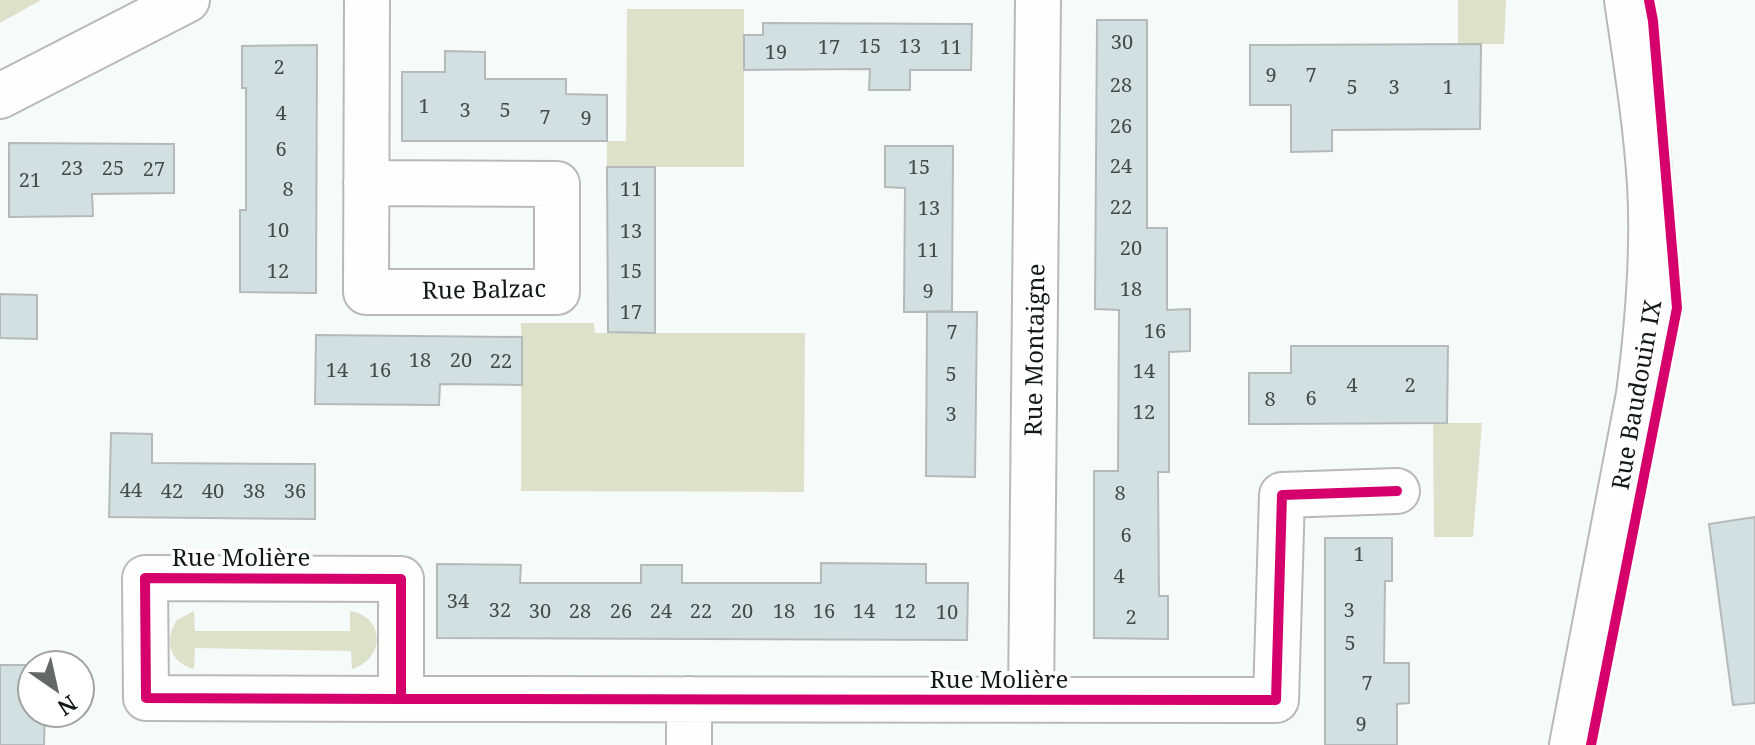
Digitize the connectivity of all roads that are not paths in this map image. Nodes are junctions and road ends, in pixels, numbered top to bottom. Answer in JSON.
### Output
{"nodes":[{"id":1,"x":187,"y":0,"type":"edge"},
{"id":2,"x":367,"y":0,"type":"edge"},
{"id":3,"x":1038,"y":0,"type":"edge"},
{"id":4,"x":1627,"y":0,"type":"edge"},
{"id":5,"x":0,"y":96,"type":"edge"},
{"id":6,"x":366,"y":183,"type":"junction"},
{"id":7,"x":1397,"y":491,"type":"dead end"},
{"id":8,"x":401,"y":699,"type":"junction"},
{"id":9,"x":689,"y":699,"type":"junction"},
{"id":10,"x":1031,"y":700,"type":"junction"},
{"id":11,"x":689,"y":745,"type":"edge"},
{"id":12,"x":1572,"y":745,"type":"edge"}],
"edges":[{"from":1,"to":5,"type":"street"},
{"from":2,"to":6,"type":"street","name":"Rue Balzac"},
{"from":3,"to":10,"type":"street","name":"Rue Montaigne"},
{"from":4,"to":12,"type":"street","name":"Rue Baudouin IX"},
{"from":6,"to":6,"type":"street","name":"Rue Balzac"},
{"from":7,"to":10,"type":"street","name":"Rue Molière"},
{"from":8,"to":8,"type":"street","name":"Rue Molière"},
{"from":8,"to":9,"type":"street","name":"Rue Molière"},
{"from":9,"to":10,"type":"street","name":"Rue Molière"},
{"from":9,"to":11,"type":"street"}]}
